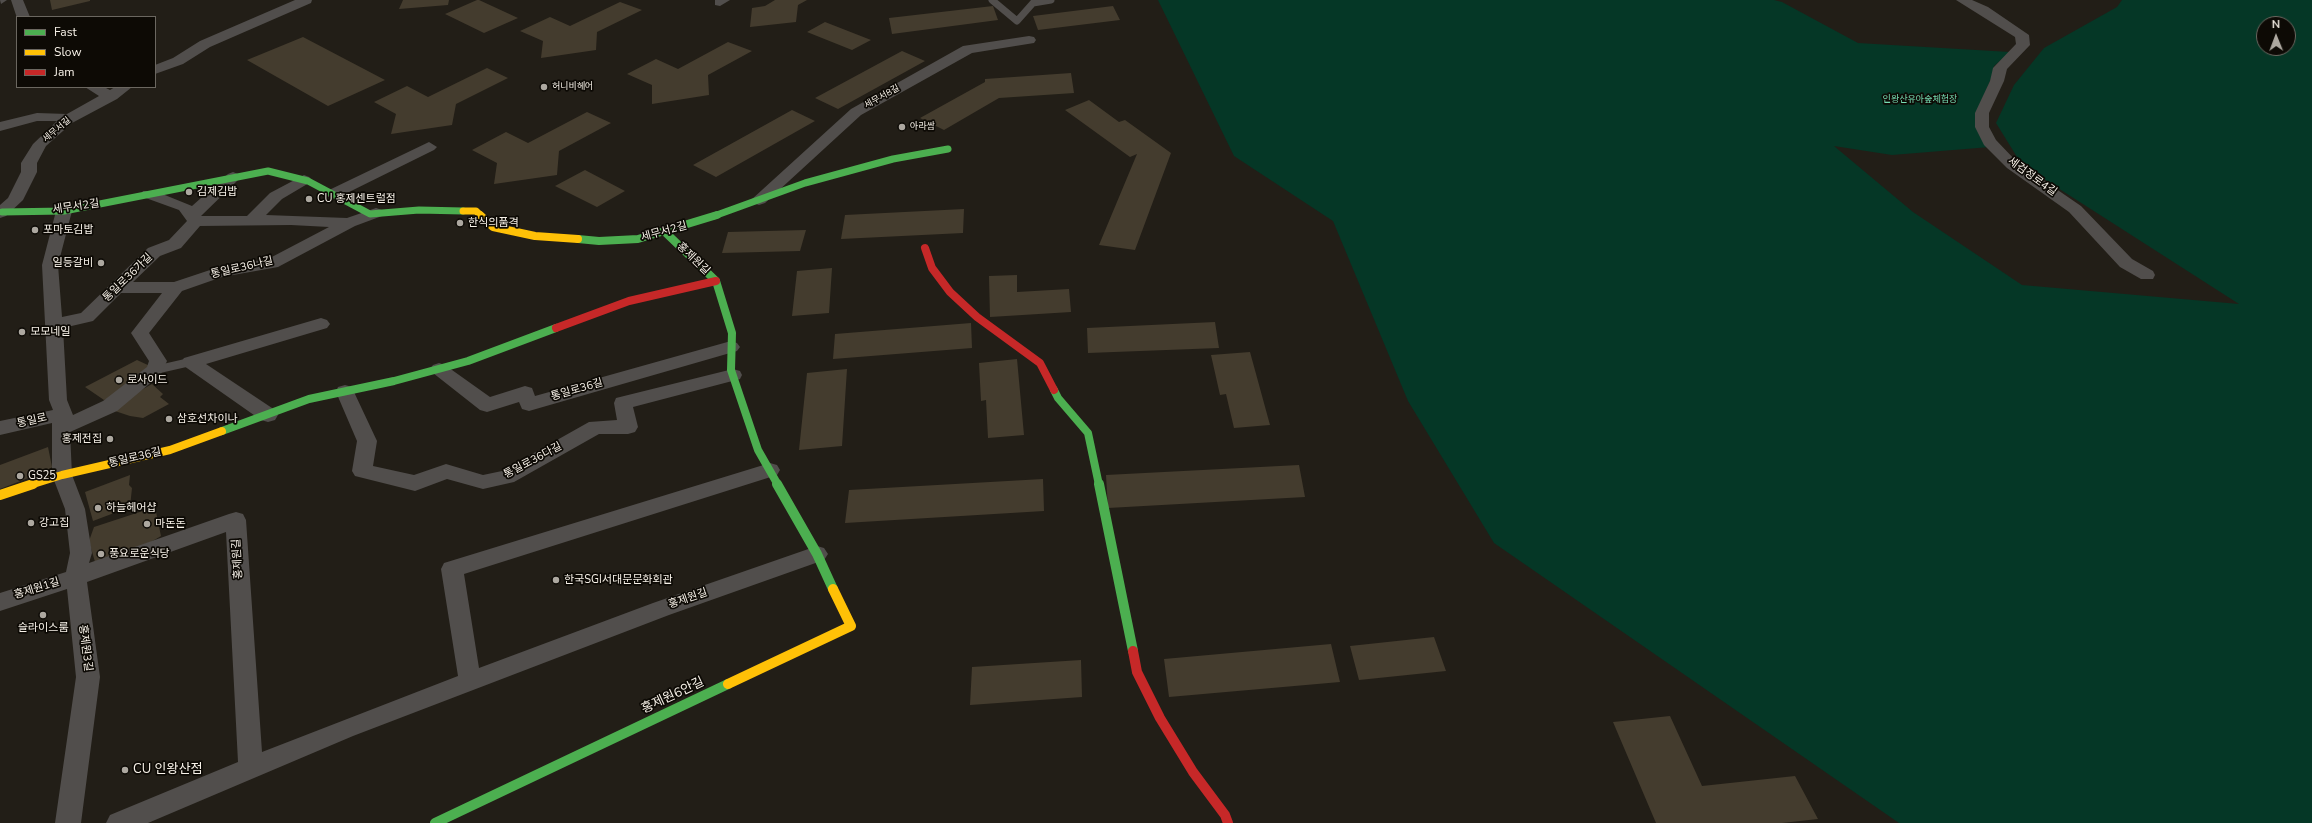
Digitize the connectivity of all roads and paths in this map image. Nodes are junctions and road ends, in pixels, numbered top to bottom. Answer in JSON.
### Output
{"nodes":[{"id":1,"x":17,"y":0,"type":"edge"},
{"id":2,"x":306,"y":0,"type":"edge"},
{"id":3,"x":992,"y":0,"type":"edge"},
{"id":4,"x":1052,"y":0,"type":"edge"},
{"id":5,"x":1962,"y":0,"type":"edge"},
{"id":6,"x":23,"y":16,"type":"edge"},
{"id":7,"x":1029,"y":40,"type":"dead end"},
{"id":8,"x":156,"y":70,"type":"edge"},
{"id":9,"x":94,"y":88,"type":"edge"},
{"id":10,"x":124,"y":88,"type":"edge"},
{"id":11,"x":112,"y":96,"type":"junction"},
{"id":12,"x":67,"y":120,"type":"junction"},
{"id":13,"x":0,"y":127,"type":"edge"},
{"id":14,"x":428,"y":147,"type":"dead end"},
{"id":15,"x":948,"y":149,"type":"dead end"},
{"id":16,"x":233,"y":177,"type":"junction"},
{"id":17,"x":304,"y":180,"type":"junction"},
{"id":18,"x":149,"y":194,"type":"junction"},
{"id":19,"x":333,"y":194,"type":"junction"},
{"id":20,"x":759,"y":200,"type":"junction"},
{"id":21,"x":64,"y":211,"type":"junction"},
{"id":22,"x":1,"y":212,"type":"edge"},
{"id":23,"x":376,"y":213,"type":"junction"},
{"id":24,"x":194,"y":218,"type":"junction"},
{"id":25,"x":252,"y":220,"type":"junction"},
{"id":26,"x":349,"y":223,"type":"junction"},
{"id":27,"x":665,"y":232,"type":"junction"},
{"id":28,"x":926,"y":248,"type":"dead end"},
{"id":29,"x":2148,"y":275,"type":"dead end"},
{"id":30,"x":716,"y":281,"type":"junction"},
{"id":31,"x":176,"y":287,"type":"junction"},
{"id":32,"x":118,"y":288,"type":"junction"},
{"id":33,"x":55,"y":324,"type":"junction"},
{"id":34,"x":321,"y":324,"type":"dead end"},
{"id":35,"x":731,"y":347,"type":"junction"},
{"id":36,"x":190,"y":362,"type":"junction"},
{"id":37,"x":439,"y":369,"type":"junction"},
{"id":38,"x":155,"y":370,"type":"junction"},
{"id":39,"x":733,"y":375,"type":"junction"},
{"id":40,"x":345,"y":392,"type":"junction"},
{"id":41,"x":268,"y":415,"type":"junction"},
{"id":42,"x":62,"y":422,"type":"junction"},
{"id":43,"x":0,"y":428,"type":"edge"},
{"id":44,"x":770,"y":470,"type":"junction"},
{"id":45,"x":62,"y":475,"type":"junction"},
{"id":46,"x":0,"y":495,"type":"edge"},
{"id":47,"x":817,"y":554,"type":"junction"},
{"id":48,"x":76,"y":577,"type":"junction"},
{"id":49,"x":0,"y":602,"type":"edge"},
{"id":50,"x":470,"y":681,"type":"junction"},
{"id":51,"x":251,"y":768,"type":"junction"},
{"id":52,"x":68,"y":823,"type":"edge"},
{"id":53,"x":119,"y":823,"type":"edge"},
{"id":54,"x":435,"y":823,"type":"edge"},
{"id":55,"x":1228,"y":823,"type":"edge"}],
"edges":[{"from":1,"to":6,"type":"street"},
{"from":2,"to":8,"type":"street"},
{"from":3,"to":4,"type":"lane"},
{"from":5,"to":29,"type":"street","name":"세검정로4길"},
{"from":7,"to":20,"type":"street","name":"세무서8길"},
{"from":9,"to":11,"type":"street"},
{"from":10,"to":11,"type":"street","name":"세무서길"},
{"from":11,"to":12,"type":"street","name":"세무서길"},
{"from":12,"to":13,"type":"street"},
{"from":12,"to":22,"type":"street","name":"세무서길"},
{"from":14,"to":19,"type":"street"},
{"from":15,"to":20,"type":"street","name":"세무서2길"},
{"from":16,"to":17,"type":"street","name":"세무서2길"},
{"from":16,"to":18,"type":"street","name":"세무서2길"},
{"from":16,"to":24,"type":"street"},
{"from":17,"to":19,"type":"street","name":"세무서2길"},
{"from":17,"to":25,"type":"street"},
{"from":18,"to":21,"type":"street","name":"세무서2길"},
{"from":18,"to":24,"type":"street"},
{"from":19,"to":23,"type":"street","name":"세무서2길"},
{"from":20,"to":27,"type":"street","name":"세무서2길"},
{"from":21,"to":22,"type":"street","name":"세무서2길"},
{"from":21,"to":33,"type":"street"},
{"from":23,"to":26,"type":"street","name":"세무서2길"},
{"from":23,"to":27,"type":"street","name":"세무서2길"},
{"from":24,"to":25,"type":"street","name":"세무서2길"},
{"from":24,"to":32,"type":"street","name":"통일로36가길"},
{"from":25,"to":26,"type":"street","name":"세무서2길"},
{"from":26,"to":31,"type":"street","name":"통일로36나길"},
{"from":27,"to":30,"type":"street","name":"홍제원길"},
{"from":28,"to":55,"type":"street"},
{"from":30,"to":35,"type":"street","name":"홍제원길"},
{"from":30,"to":37,"type":"street","name":"통일로36길"},
{"from":31,"to":32,"type":"street","name":"통일로36나길"},
{"from":31,"to":38,"type":"street"},
{"from":32,"to":33,"type":"street","name":"통일로36가길"},
{"from":33,"to":42,"type":"street"},
{"from":34,"to":36,"type":"street"},
{"from":35,"to":37,"type":"street","name":"통일로36길"},
{"from":35,"to":39,"type":"street","name":"홍제원길"},
{"from":36,"to":38,"type":"lane"},
{"from":36,"to":41,"type":"street"},
{"from":37,"to":40,"type":"street","name":"통일로36길"},
{"from":38,"to":42,"type":"street"},
{"from":39,"to":40,"type":"street","name":"통일로36다길"},
{"from":39,"to":44,"type":"street","name":"홍제원길"},
{"from":40,"to":41,"type":"street","name":"통일로36길"},
{"from":41,"to":45,"type":"street","name":"통일로36길"},
{"from":42,"to":43,"type":"street","name":"통일로"},
{"from":42,"to":45,"type":"street"},
{"from":44,"to":47,"type":"street","name":"홍제원길"},
{"from":44,"to":50,"type":"street"},
{"from":45,"to":46,"type":"street","name":"통일로36길"},
{"from":45,"to":48,"type":"street","name":"홍제원3길"},
{"from":47,"to":50,"type":"street","name":"홍제원길"},
{"from":47,"to":54,"type":"street","name":"홍제원6안길"},
{"from":48,"to":49,"type":"street","name":"홍제원1길"},
{"from":48,"to":51,"type":"street","name":"홍제원길"},
{"from":48,"to":52,"type":"street","name":"홍제원3길"},
{"from":50,"to":51,"type":"street","name":"홍제원길"},
{"from":51,"to":53,"type":"street","name":"홍제원길"}]}
